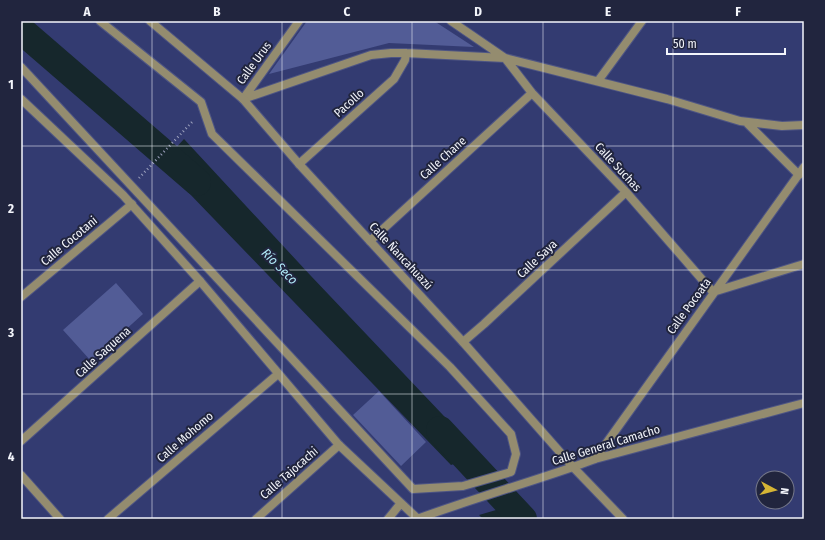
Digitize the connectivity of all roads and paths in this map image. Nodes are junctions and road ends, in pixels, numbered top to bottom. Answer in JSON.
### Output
{"nodes":[{"id":1,"x":100,"y":21,"type":"edge"},
{"id":2,"x":150,"y":21,"type":"edge"},
{"id":3,"x":299,"y":21,"type":"edge"},
{"id":4,"x":451,"y":21,"type":"edge"},
{"id":5,"x":642,"y":21,"type":"edge"},
{"id":6,"x":406,"y":53,"type":"junction"},
{"id":7,"x":505,"y":58,"type":"junction"},
{"id":8,"x":21,"y":67,"type":"edge"},
{"id":9,"x":598,"y":81,"type":"junction"},
{"id":10,"x":532,"y":93,"type":"junction"},
{"id":11,"x":21,"y":99,"type":"edge"},
{"id":12,"x":243,"y":99,"type":"junction"},
{"id":13,"x":746,"y":122,"type":"junction"},
{"id":14,"x":804,"y":125,"type":"edge"},
{"id":15,"x":181,"y":135,"type":"dead end"},
{"id":16,"x":299,"y":164,"type":"junction"},
{"id":17,"x":804,"y":167,"type":"edge"},
{"id":18,"x":799,"y":175,"type":"junction"},
{"id":19,"x":132,"y":186,"type":"junction"},
{"id":20,"x":626,"y":192,"type":"junction"},
{"id":21,"x":132,"y":204,"type":"junction"},
{"id":22,"x":370,"y":241,"type":"junction"},
{"id":23,"x":804,"y":264,"type":"edge"},
{"id":24,"x":200,"y":281,"type":"junction"},
{"id":25,"x":713,"y":292,"type":"junction"},
{"id":26,"x":21,"y":297,"type":"edge"},
{"id":27,"x":463,"y":342,"type":"junction"},
{"id":28,"x":278,"y":374,"type":"junction"},
{"id":29,"x":804,"y":403,"type":"edge"},
{"id":30,"x":21,"y":441,"type":"edge"},
{"id":31,"x":339,"y":446,"type":"junction"},
{"id":32,"x":595,"y":459,"type":"junction"},
{"id":33,"x":572,"y":467,"type":"junction"},
{"id":34,"x":21,"y":475,"type":"edge"},
{"id":35,"x":400,"y":503,"type":"junction"},
{"id":36,"x":60,"y":519,"type":"edge"},
{"id":37,"x":108,"y":519,"type":"edge"},
{"id":38,"x":256,"y":519,"type":"edge"},
{"id":39,"x":388,"y":519,"type":"edge"},
{"id":40,"x":418,"y":519,"type":"edge"},
{"id":41,"x":623,"y":519,"type":"edge"}],
"edges":[{"from":1,"to":19,"type":"street"},
{"from":2,"to":12,"type":"street","name":"Calle Ñancahuazú"},
{"from":3,"to":12,"type":"street","name":"Calle Urus"},
{"from":4,"to":7,"type":"street"},
{"from":5,"to":9,"type":"street"},
{"from":6,"to":7,"type":"street"},
{"from":6,"to":12,"type":"street"},
{"from":6,"to":16,"type":"street","name":"Pacollo"},
{"from":7,"to":9,"type":"street"},
{"from":7,"to":10,"type":"street","name":"Calle Suchas"},
{"from":8,"to":19,"type":"street"},
{"from":9,"to":13,"type":"street"},
{"from":10,"to":20,"type":"street","name":"Calle Suchas"},
{"from":10,"to":22,"type":"street","name":"Calle Chane"},
{"from":11,"to":21,"type":"street"},
{"from":12,"to":16,"type":"street","name":"Calle Ñancahuazú"},
{"from":13,"to":14,"type":"street"},
{"from":13,"to":18,"type":"street"},
{"from":15,"to":19,"type":"path"},
{"from":16,"to":22,"type":"street","name":"Calle Ñancahuazú"},
{"from":17,"to":18,"type":"street","name":"Calle Pocoata"},
{"from":18,"to":25,"type":"street","name":"Calle Pocoata"},
{"from":20,"to":25,"type":"street","name":"Calle Suchas"},
{"from":20,"to":27,"type":"street","name":"Calle Saya"},
{"from":21,"to":24,"type":"street"},
{"from":21,"to":26,"type":"street","name":"Calle Cocotani"},
{"from":22,"to":27,"type":"street","name":"Calle Ñancahuazú"},
{"from":23,"to":25,"type":"street"},
{"from":24,"to":28,"type":"street"},
{"from":24,"to":30,"type":"street","name":"Calle Saquena"},
{"from":25,"to":32,"type":"street","name":"Calle Pocoata"},
{"from":27,"to":33,"type":"street","name":"Calle Ñancahuazú"},
{"from":28,"to":31,"type":"street"},
{"from":28,"to":37,"type":"street","name":"Calle Mohomo"},
{"from":29,"to":32,"type":"street","name":"Calle General Camacho"},
{"from":31,"to":35,"type":"street"},
{"from":31,"to":38,"type":"street","name":"Calle Tajocachi"},
{"from":32,"to":33,"type":"street","name":"Calle General Camacho"},
{"from":33,"to":40,"type":"street","name":"Calle General Camacho"},
{"from":33,"to":41,"type":"street","name":"Calle Ñancahuazú"},
{"from":34,"to":36,"type":"street"},
{"from":35,"to":39,"type":"street"},
{"from":35,"to":40,"type":"street"}]}
